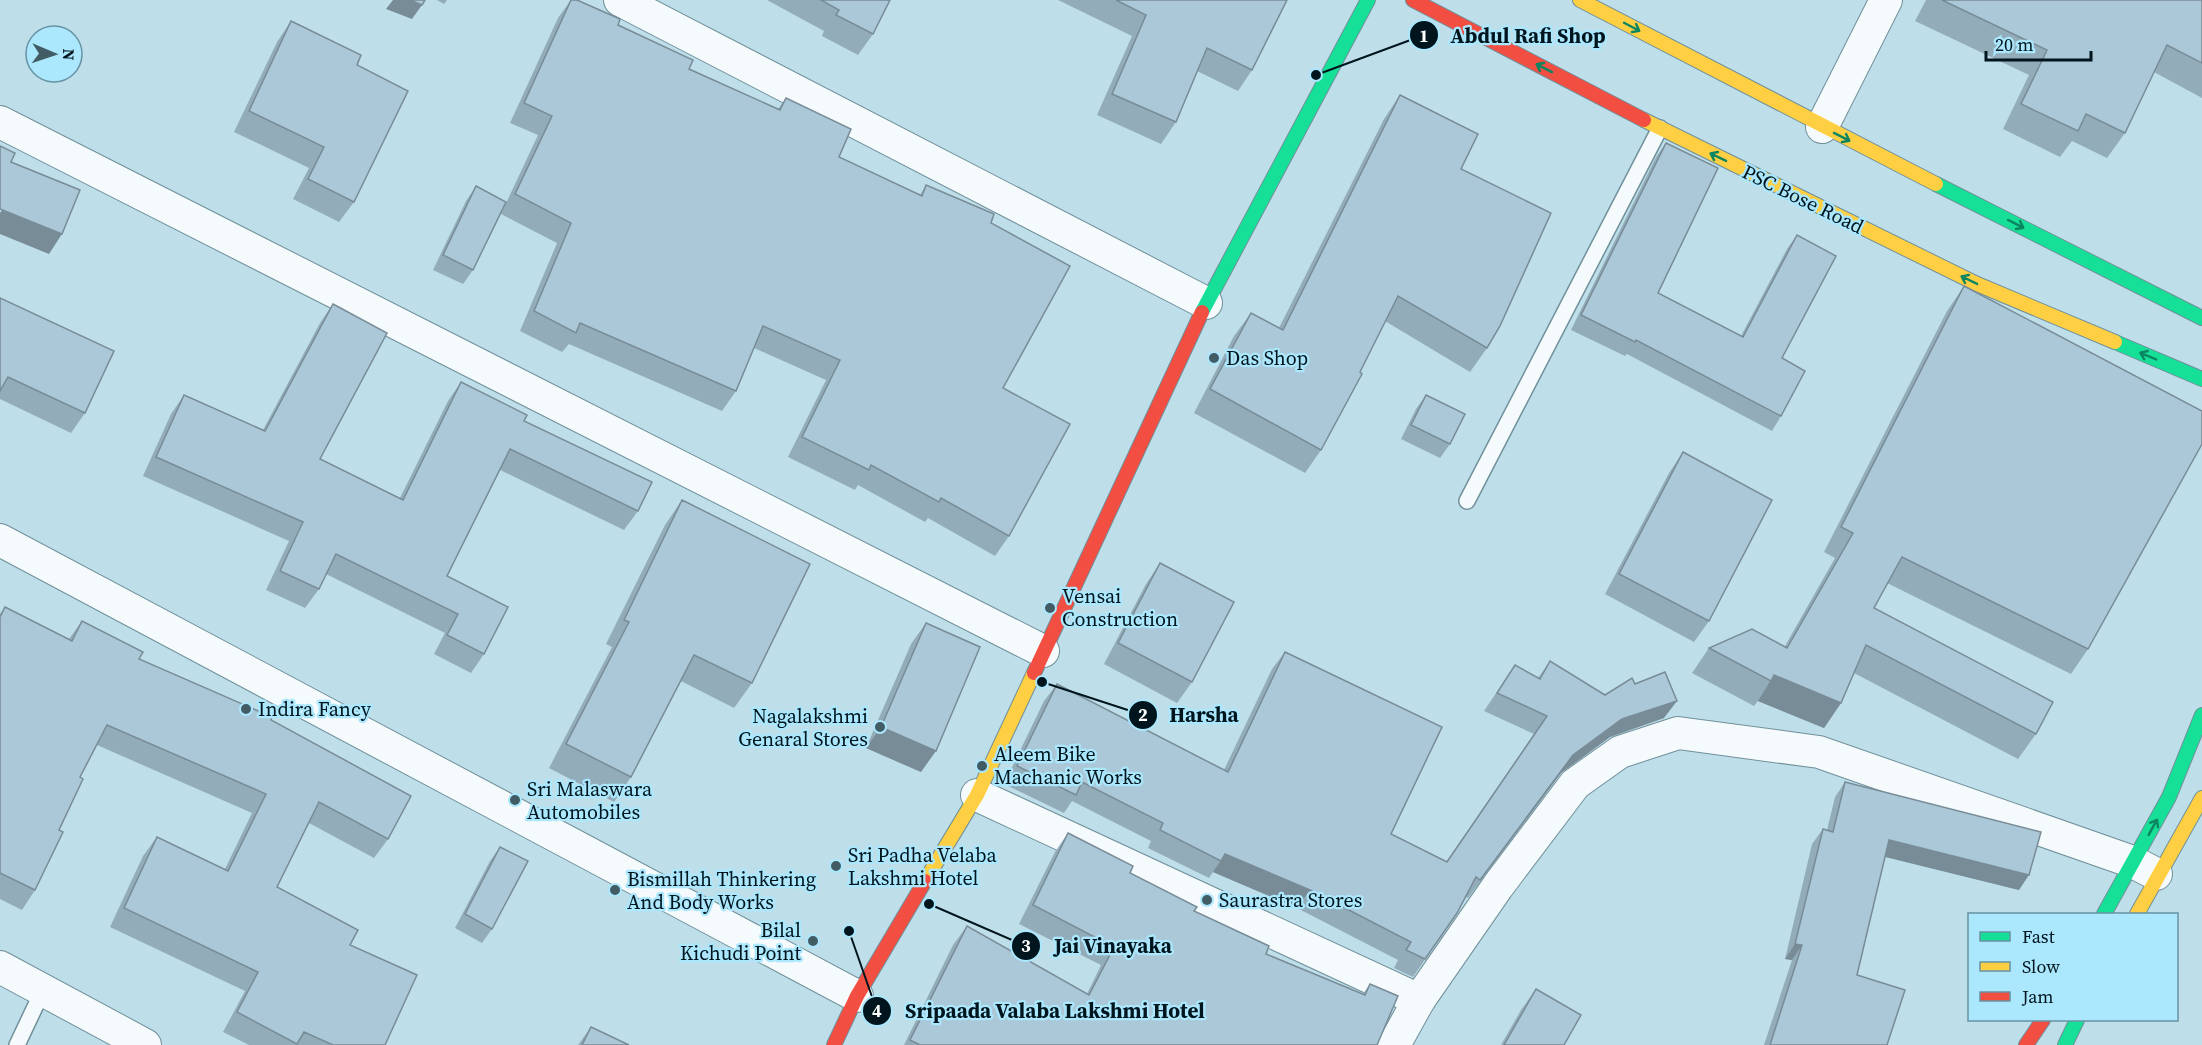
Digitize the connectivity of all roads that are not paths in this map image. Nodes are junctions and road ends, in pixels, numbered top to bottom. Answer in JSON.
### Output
{"nodes":[{"id":1,"x":620,"y":0,"type":"edge"},
{"id":2,"x":1368,"y":0,"type":"edge"},
{"id":3,"x":1413,"y":0,"type":"edge"},
{"id":4,"x":1580,"y":0,"type":"edge"},
{"id":5,"x":1886,"y":0,"type":"edge"},
{"id":6,"x":0,"y":122,"type":"edge"},
{"id":7,"x":1822,"y":127,"type":"junction"},
{"id":8,"x":1660,"y":128,"type":"junction"},
{"id":9,"x":1206,"y":303,"type":"junction"},
{"id":10,"x":2202,"y":318,"type":"edge"},
{"id":11,"x":2202,"y":379,"type":"edge"},
{"id":12,"x":1467,"y":501,"type":"dead end"},
{"id":13,"x":0,"y":540,"type":"edge"},
{"id":14,"x":1044,"y":651,"type":"junction"},
{"id":15,"x":2202,"y":715,"type":"edge"},
{"id":16,"x":977,"y":795,"type":"junction"},
{"id":17,"x":2200,"y":806,"type":"edge"},
{"id":18,"x":2146,"y":869,"type":"junction"},
{"id":19,"x":2106,"y":913,"type":"edge"},
{"id":20,"x":2137,"y":913,"type":"edge"},
{"id":21,"x":0,"y":967,"type":"edge"},
{"id":22,"x":43,"y":990,"type":"junction"},
{"id":23,"x":857,"y":996,"type":"junction"},
{"id":24,"x":1419,"y":1000,"type":"junction"},
{"id":25,"x":2042,"y":1021,"type":"edge"},
{"id":26,"x":2077,"y":1021,"type":"edge"},
{"id":27,"x":17,"y":1045,"type":"edge"},
{"id":28,"x":145,"y":1045,"type":"edge"},
{"id":29,"x":834,"y":1045,"type":"edge"},
{"id":30,"x":1394,"y":1045,"type":"edge"},
{"id":31,"x":2026,"y":1045,"type":"edge"},
{"id":32,"x":2065,"y":1045,"type":"edge"}],
"edges":[{"from":1,"to":9,"type":"street"},
{"from":2,"to":9,"type":"street"},
{"from":8,"to":3,"type":"street","name":"PSC Bose Road","one_way":true},
{"from":4,"to":7,"type":"street","one_way":true},
{"from":5,"to":7,"type":"street"},
{"from":6,"to":14,"type":"street"},
{"from":7,"to":10,"type":"street","one_way":true},
{"from":11,"to":8,"type":"street","name":"PSC Bose Road","one_way":true},
{"from":8,"to":12,"type":"lane"},
{"from":9,"to":14,"type":"street"},
{"from":13,"to":23,"type":"street"},
{"from":14,"to":16,"type":"street"},
{"from":18,"to":15,"type":"street","one_way":true},
{"from":16,"to":23,"type":"street"},
{"from":16,"to":24,"type":"street"},
{"from":17,"to":18,"type":"street"},
{"from":18,"to":19,"type":"street"},
{"from":18,"to":20,"type":"street"},
{"from":18,"to":24,"type":"street"},
{"from":21,"to":22,"type":"street"},
{"from":22,"to":27,"type":"lane"},
{"from":22,"to":28,"type":"street"},
{"from":23,"to":29,"type":"street"},
{"from":24,"to":30,"type":"street"},
{"from":25,"to":31,"type":"street"},
{"from":26,"to":32,"type":"street"}]}
